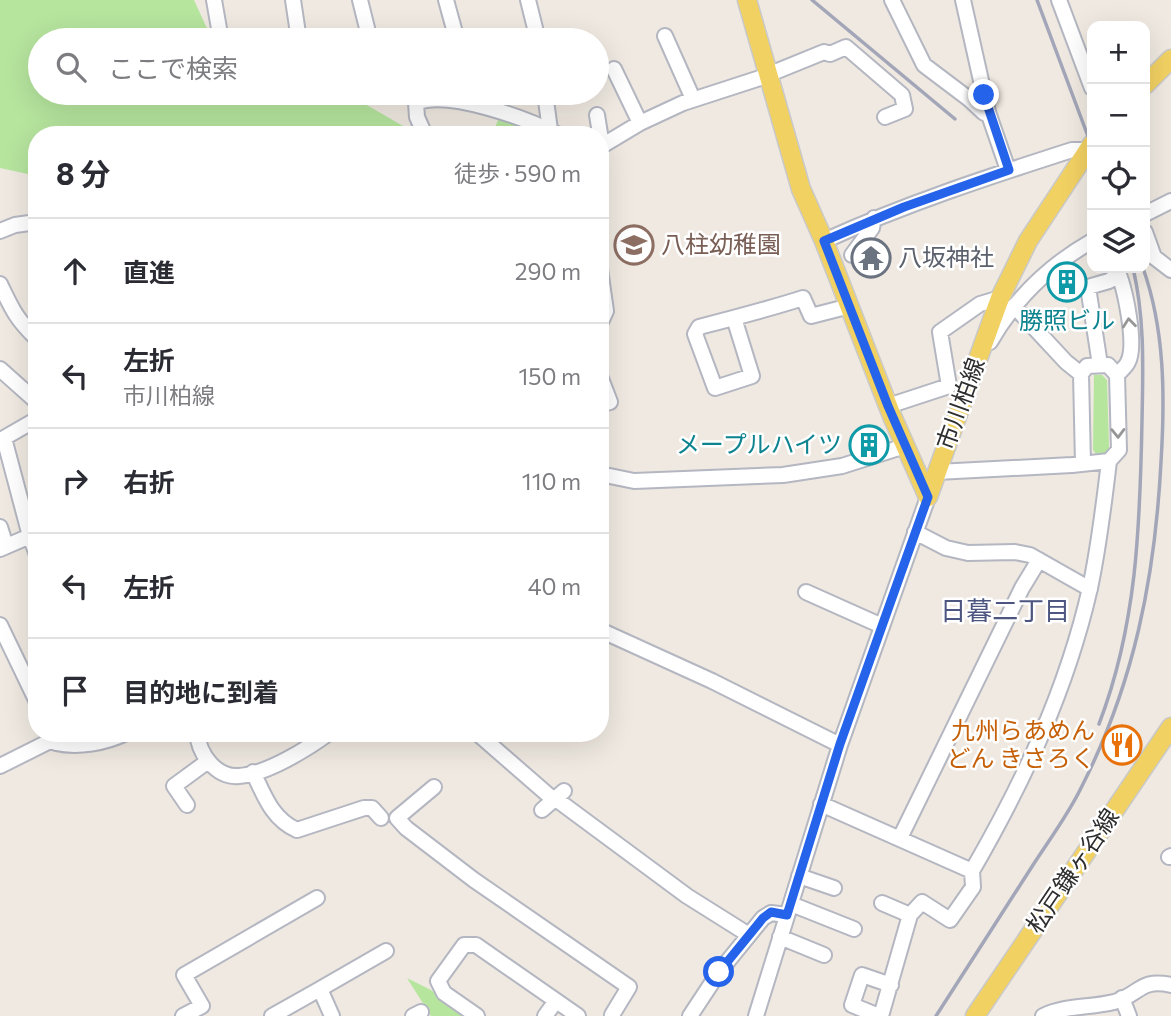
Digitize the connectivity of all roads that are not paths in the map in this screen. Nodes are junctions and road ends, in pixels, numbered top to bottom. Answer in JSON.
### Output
{"nodes":[{"id":1,"x":214,"y":0,"type":"edge"},
{"id":2,"x":293,"y":0,"type":"edge"},
{"id":3,"x":360,"y":0,"type":"edge"},
{"id":4,"x":446,"y":0,"type":"edge"},
{"id":5,"x":528,"y":0,"type":"edge"},
{"id":6,"x":747,"y":0,"type":"edge"},
{"id":7,"x":892,"y":0,"type":"edge"},
{"id":8,"x":962,"y":0,"type":"edge"},
{"id":9,"x":1059,"y":0,"type":"edge"},
{"id":10,"x":219,"y":28,"type":"edge"},
{"id":11,"x":297,"y":28,"type":"edge"},
{"id":12,"x":367,"y":28,"type":"edge"},
{"id":13,"x":454,"y":28,"type":"edge"},
{"id":14,"x":535,"y":28,"type":"edge"},
{"id":15,"x":665,"y":36,"type":"dead end"},
{"id":16,"x":1171,"y":59,"type":"edge"},
{"id":17,"x":614,"y":69,"type":"dead end"},
{"id":18,"x":769,"y":74,"type":"junction"},
{"id":19,"x":1090,"y":84,"type":"edge"},
{"id":20,"x":1146,"y":84,"type":"edge"},
{"id":21,"x":693,"y":99,"type":"junction"},
{"id":22,"x":416,"y":105,"type":"edge"},
{"id":23,"x":488,"y":105,"type":"edge"},
{"id":24,"x":548,"y":105,"type":"edge"},
{"id":25,"x":988,"y":112,"type":"junction"},
{"id":26,"x":597,"y":115,"type":"dead end"},
{"id":27,"x":885,"y":117,"type":"dead end"},
{"id":28,"x":640,"y":123,"type":"junction"},
{"id":29,"x":421,"y":126,"type":"edge"},
{"id":30,"x":539,"y":126,"type":"edge"},
{"id":31,"x":553,"y":126,"type":"edge"},
{"id":32,"x":598,"y":126,"type":"edge"},
{"id":33,"x":609,"y":142,"type":"edge"},
{"id":34,"x":1087,"y":148,"type":"edge"},
{"id":35,"x":1087,"y":151,"type":"edge"},
{"id":36,"x":1009,"y":170,"type":"junction"},
{"id":37,"x":1171,"y":201,"type":"edge"},
{"id":38,"x":1150,"y":212,"type":"edge"},
{"id":39,"x":874,"y":218,"type":"junction"},
{"id":40,"x":28,"y":223,"type":"edge"},
{"id":41,"x":0,"y":230,"type":"edge"},
{"id":42,"x":824,"y":241,"type":"junction"},
{"id":43,"x":1150,"y":246,"type":"edge"},
{"id":44,"x":1087,"y":247,"type":"edge"},
{"id":45,"x":852,"y":255,"type":"dead end"},
{"id":46,"x":1171,"y":270,"type":"edge"},
{"id":47,"x":1116,"y":273,"type":"edge"},
{"id":48,"x":1119,"y":273,"type":"edge"},
{"id":49,"x":0,"y":284,"type":"edge"},
{"id":50,"x":1007,"y":302,"type":"junction"},
{"id":51,"x":850,"y":306,"type":"junction"},
{"id":52,"x":734,"y":318,"type":"junction"},
{"id":53,"x":28,"y":331,"type":"edge"},
{"id":54,"x":1100,"y":365,"type":"junction"},
{"id":55,"x":0,"y":369,"type":"edge"},
{"id":56,"x":1081,"y":374,"type":"junction"},
{"id":57,"x":1117,"y":375,"type":"junction"},
{"id":58,"x":948,"y":386,"type":"junction"},
{"id":59,"x":28,"y":394,"type":"edge"},
{"id":60,"x":888,"y":406,"type":"junction"},
{"id":61,"x":959,"y":410,"type":"junction"},
{"id":62,"x":28,"y":424,"type":"edge"},
{"id":63,"x":2,"y":437,"type":"edge"},
{"id":64,"x":905,"y":446,"type":"junction"},
{"id":65,"x":1109,"y":461,"type":"junction"},
{"id":66,"x":1083,"y":464,"type":"junction"},
{"id":67,"x":937,"y":472,"type":"junction"},
{"id":68,"x":609,"y":476,"type":"edge"},
{"id":69,"x":928,"y":497,"type":"junction"},
{"id":70,"x":28,"y":519,"type":"edge"},
{"id":71,"x":0,"y":527,"type":"edge"},
{"id":72,"x":915,"y":533,"type":"junction"},
{"id":73,"x":28,"y":537,"type":"edge"},
{"id":74,"x":3,"y":547,"type":"edge"},
{"id":75,"x":1039,"y":561,"type":"junction"},
{"id":76,"x":1090,"y":589,"type":"junction"},
{"id":77,"x":806,"y":592,"type":"dead end"},
{"id":78,"x":0,"y":625,"type":"edge"},
{"id":79,"x":882,"y":626,"type":"junction"},
{"id":80,"x":609,"y":636,"type":"edge"},
{"id":81,"x":28,"y":682,"type":"edge"},
{"id":82,"x":1171,"y":727,"type":"edge"},
{"id":83,"x":42,"y":742,"type":"edge"},
{"id":84,"x":56,"y":742,"type":"edge"},
{"id":85,"x":91,"y":742,"type":"edge"},
{"id":86,"x":198,"y":742,"type":"edge"},
{"id":87,"x":314,"y":742,"type":"edge"},
{"id":88,"x":484,"y":742,"type":"edge"},
{"id":89,"x":840,"y":744,"type":"junction"},
{"id":90,"x":208,"y":761,"type":"junction"},
{"id":91,"x":0,"y":766,"type":"edge"},
{"id":92,"x":253,"y":772,"type":"junction"},
{"id":93,"x":434,"y":787,"type":"dead end"},
{"id":94,"x":559,"y":796,"type":"junction"},
{"id":95,"x":821,"y":804,"type":"junction"},
{"id":96,"x":187,"y":805,"type":"dead end"},
{"id":97,"x":541,"y":810,"type":"dead end"},
{"id":98,"x":381,"y":818,"type":"dead end"},
{"id":99,"x":900,"y":838,"type":"junction"},
{"id":100,"x":972,"y":871,"type":"junction"},
{"id":101,"x":799,"y":876,"type":"junction"},
{"id":102,"x":834,"y":888,"type":"dead end"},
{"id":103,"x":317,"y":898,"type":"dead end"},
{"id":104,"x":881,"y":903,"type":"dead end"},
{"id":105,"x":789,"y":910,"type":"junction"},
{"id":106,"x":910,"y":915,"type":"junction"},
{"id":107,"x":854,"y":929,"type":"dead end"},
{"id":108,"x":749,"y":935,"type":"junction"},
{"id":109,"x":780,"y":937,"type":"junction"},
{"id":110,"x":386,"y":951,"type":"dead end"},
{"id":111,"x":824,"y":955,"type":"dead end"},
{"id":112,"x":891,"y":985,"type":"junction"},
{"id":113,"x":1171,"y":985,"type":"edge"},
{"id":114,"x":320,"y":989,"type":"junction"},
{"id":115,"x":1122,"y":998,"type":"junction"},
{"id":116,"x":556,"y":1001,"type":"junction"},
{"id":117,"x":183,"y":1016,"type":"edge"},
{"id":118,"x":272,"y":1016,"type":"edge"},
{"id":119,"x":332,"y":1016,"type":"edge"},
{"id":120,"x":477,"y":1016,"type":"edge"},
{"id":121,"x":545,"y":1016,"type":"edge"},
{"id":122,"x":578,"y":1016,"type":"edge"},
{"id":123,"x":612,"y":1016,"type":"edge"},
{"id":124,"x":690,"y":1016,"type":"edge"},
{"id":125,"x":756,"y":1016,"type":"edge"},
{"id":126,"x":880,"y":1016,"type":"edge"},
{"id":127,"x":975,"y":1016,"type":"edge"},
{"id":128,"x":1043,"y":1016,"type":"edge"},
{"id":129,"x":1129,"y":1016,"type":"edge"}],
"edges":[{"from":1,"to":10,"type":"street"},
{"from":2,"to":11,"type":"street"},
{"from":3,"to":12,"type":"street"},
{"from":4,"to":13,"type":"street"},
{"from":5,"to":14,"type":"street"},
{"from":6,"to":18,"type":"main road","name":"市川柏線"},
{"from":7,"to":25,"type":"street"},
{"from":8,"to":25,"type":"street"},
{"from":9,"to":19,"type":"street"},
{"from":15,"to":21,"type":"street"},
{"from":16,"to":20,"type":"main road"},
{"from":17,"to":28,"type":"street"},
{"from":18,"to":21,"type":"street"},
{"from":18,"to":27,"type":"street"},
{"from":18,"to":42,"type":"main road","name":"市川柏線"},
{"from":21,"to":28,"type":"street"},
{"from":22,"to":29,"type":"street"},
{"from":23,"to":30,"type":"street"},
{"from":24,"to":31,"type":"street"},
{"from":25,"to":36,"type":"street"},
{"from":26,"to":32,"type":"street"},
{"from":28,"to":33,"type":"street"},
{"from":34,"to":36,"type":"street"},
{"from":35,"to":50,"type":"main road","name":"市川柏線"},
{"from":36,"to":39,"type":"street"},
{"from":37,"to":38,"type":"street"},
{"from":39,"to":42,"type":"street"},
{"from":39,"to":45,"type":"street"},
{"from":40,"to":41,"type":"street"},
{"from":42,"to":51,"type":"main road","name":"市川柏線"},
{"from":43,"to":46,"type":"street"},
{"from":44,"to":50,"type":"street"},
{"from":47,"to":54,"type":"street"},
{"from":57,"to":48,"type":"street","one_way":true},
{"from":49,"to":53,"type":"street"},
{"from":50,"to":56,"type":"street"},
{"from":50,"to":58,"type":"street"},
{"from":50,"to":61,"type":"main road","name":"市川柏線"},
{"from":51,"to":52,"type":"street"},
{"from":51,"to":60,"type":"main road","name":"市川柏線"},
{"from":52,"to":52,"type":"street"},
{"from":54,"to":56,"type":"street"},
{"from":54,"to":57,"type":"street"},
{"from":55,"to":59,"type":"street"},
{"from":56,"to":66,"type":"street"},
{"from":57,"to":65,"type":"street","one_way":true},
{"from":58,"to":60,"type":"street"},
{"from":58,"to":61,"type":"street"},
{"from":60,"to":64,"type":"main road","name":"市川柏線"},
{"from":61,"to":67,"type":"main road","name":"市川柏線"},
{"from":62,"to":63,"type":"street"},
{"from":63,"to":70,"type":"street"},
{"from":64,"to":68,"type":"street"},
{"from":64,"to":69,"type":"main road","name":"市川柏線"},
{"from":65,"to":66,"type":"street"},
{"from":65,"to":76,"type":"street"},
{"from":66,"to":67,"type":"street"},
{"from":67,"to":69,"type":"main road","name":"市川柏線"},
{"from":69,"to":72,"type":"street"},
{"from":71,"to":74,"type":"street"},
{"from":72,"to":75,"type":"street"},
{"from":72,"to":79,"type":"street"},
{"from":73,"to":74,"type":"street"},
{"from":75,"to":76,"type":"street"},
{"from":75,"to":99,"type":"street"},
{"from":76,"to":100,"type":"street"},
{"from":77,"to":79,"type":"street"},
{"from":78,"to":81,"type":"street"},
{"from":79,"to":89,"type":"street"},
{"from":80,"to":89,"type":"street"},
{"from":82,"to":127,"type":"main road","name":"松戸鎌ヶ谷線"},
{"from":83,"to":91,"type":"street"},
{"from":84,"to":85,"type":"street"},
{"from":86,"to":90,"type":"street"},
{"from":87,"to":92,"type":"street"},
{"from":88,"to":94,"type":"street"},
{"from":89,"to":95,"type":"street"},
{"from":90,"to":92,"type":"street"},
{"from":90,"to":96,"type":"street"},
{"from":92,"to":98,"type":"street"},
{"from":93,"to":123,"type":"street"},
{"from":94,"to":97,"type":"street"},
{"from":94,"to":108,"type":"street"},
{"from":95,"to":99,"type":"street"},
{"from":95,"to":101,"type":"street"},
{"from":99,"to":100,"type":"street"},
{"from":100,"to":106,"type":"street"},
{"from":101,"to":102,"type":"street"},
{"from":101,"to":105,"type":"street"},
{"from":103,"to":117,"type":"street"},
{"from":104,"to":106,"type":"street"},
{"from":105,"to":107,"type":"street"},
{"from":105,"to":108,"type":"street"},
{"from":105,"to":109,"type":"street"},
{"from":106,"to":112,"type":"street"},
{"from":108,"to":124,"type":"street"},
{"from":109,"to":111,"type":"street"},
{"from":109,"to":125,"type":"street"},
{"from":110,"to":114,"type":"street"},
{"from":112,"to":126,"type":"street"},
{"from":112,"to":126,"type":"street"},
{"from":113,"to":115,"type":"street"},
{"from":114,"to":118,"type":"street"},
{"from":114,"to":119,"type":"street"},
{"from":115,"to":128,"type":"street"},
{"from":115,"to":129,"type":"street"},
{"from":116,"to":120,"type":"street"},
{"from":116,"to":121,"type":"street"},
{"from":116,"to":122,"type":"street"}]}
